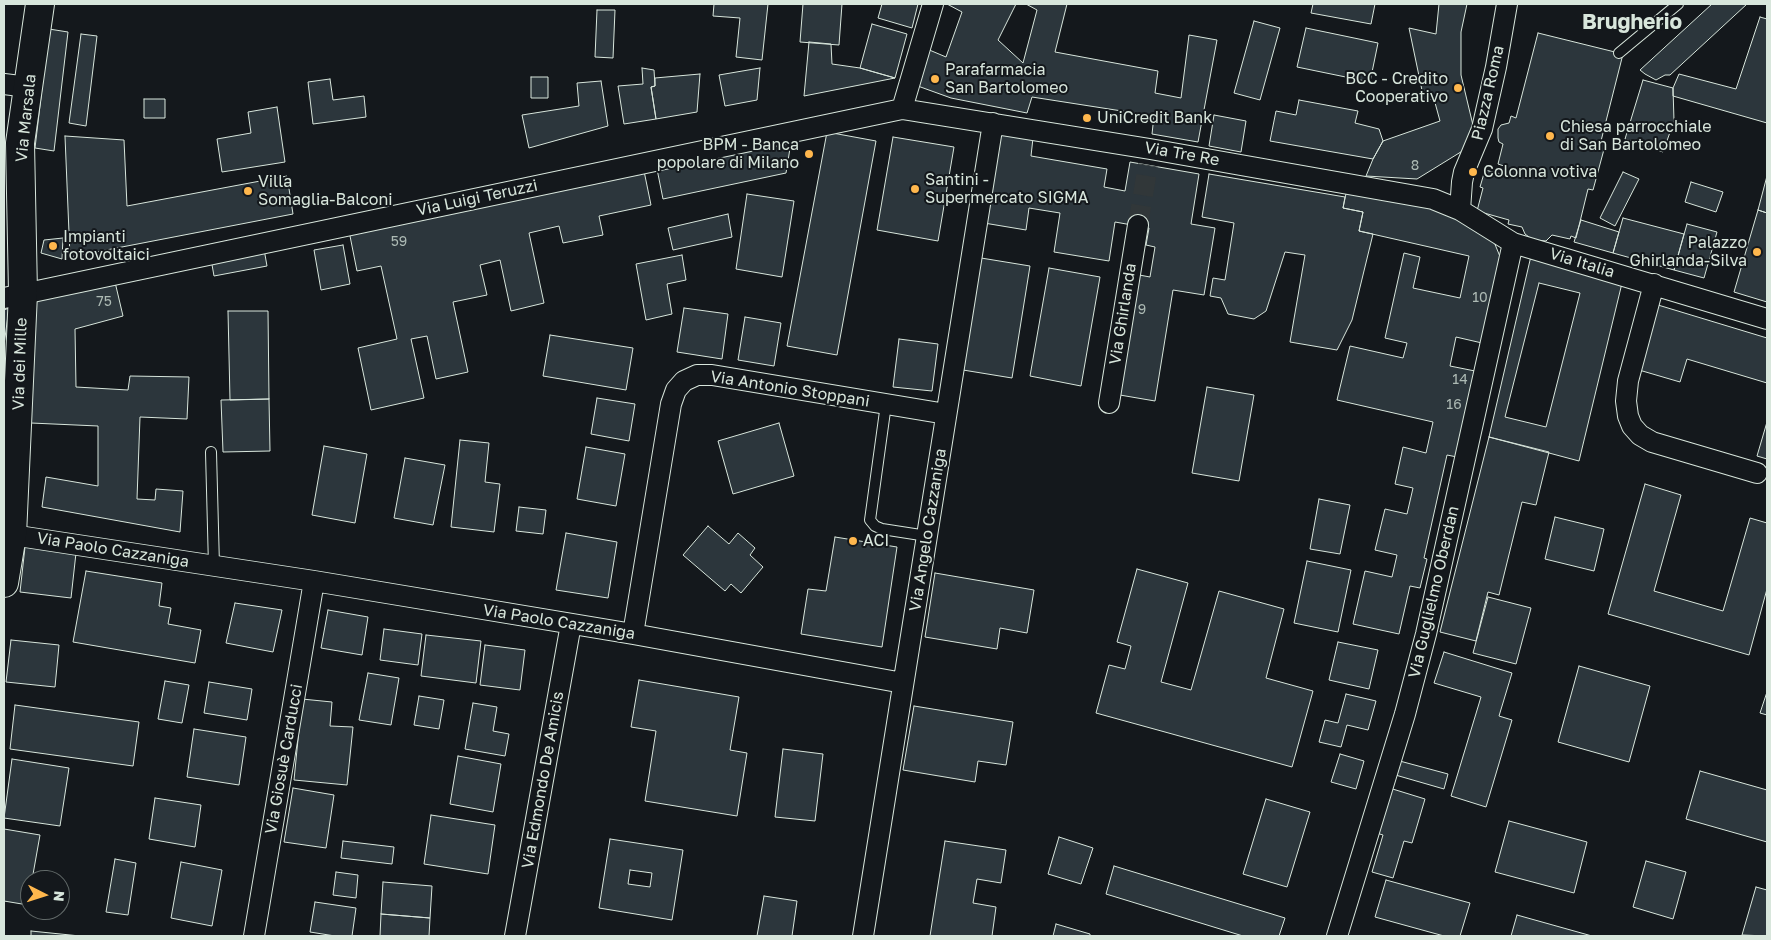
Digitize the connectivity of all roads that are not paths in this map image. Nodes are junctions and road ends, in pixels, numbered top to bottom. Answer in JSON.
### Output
{"nodes":[{"id":1,"x":40,"y":4,"type":"edge"},
{"id":2,"x":933,"y":4,"type":"edge"},
{"id":3,"x":1507,"y":4,"type":"edge"},
{"id":4,"x":1678,"y":4,"type":"edge"},
{"id":5,"x":1619,"y":53,"type":"dead end"},
{"id":6,"x":16,"y":86,"type":"edge"},
{"id":7,"x":902,"y":109,"type":"junction"},
{"id":8,"x":993,"y":123,"type":"junction"},
{"id":9,"x":1460,"y":210,"type":"junction"},
{"id":10,"x":1138,"y":226,"type":"tunnel mouth"},
{"id":11,"x":1513,"y":243,"type":"junction"},
{"id":12,"x":1654,"y":284,"type":"junction"},
{"id":13,"x":13,"y":296,"type":"edge"},
{"id":14,"x":1767,"y":319,"type":"edge"},
{"id":15,"x":1109,"y":403,"type":"dead end"},
{"id":16,"x":886,"y":404,"type":"junction"},
{"id":17,"x":946,"y":414,"type":"junction"},
{"id":18,"x":211,"y":452,"type":"dead end"},
{"id":19,"x":1756,"y":473,"type":"dead end"},
{"id":20,"x":12,"y":535,"type":"junction"},
{"id":21,"x":926,"y":536,"type":"junction"},
{"id":22,"x":214,"y":566,"type":"junction"},
{"id":23,"x":314,"y":581,"type":"junction"},
{"id":24,"x":4,"y":583,"type":"edge"},
{"id":25,"x":571,"y":624,"type":"junction"},
{"id":26,"x":633,"y":634,"type":"junction"},
{"id":27,"x":903,"y":683,"type":"junction"},
{"id":28,"x":254,"y":936,"type":"edge"},
{"id":29,"x":516,"y":936,"type":"edge"},
{"id":30,"x":862,"y":936,"type":"edge"},
{"id":31,"x":1337,"y":936,"type":"edge"}],
"edges":[{"from":1,"to":6,"type":"main road","name":"Via Marsala"},
{"from":2,"to":7,"type":"street"},
{"from":3,"to":9,"type":"street","name":"Piazza Roma"},
{"from":4,"to":5,"type":"lane"},
{"from":6,"to":13,"type":"main road","name":"Via Marsala"},
{"from":7,"to":8,"type":"street","name":"Via Tre Re"},
{"from":7,"to":13,"type":"street","name":"Via Luigi Teruzzi"},
{"from":8,"to":9,"type":"street","name":"Via Tre Re"},
{"from":8,"to":17,"type":"street","name":"Via Angelo Cazzaniga"},
{"from":9,"to":11,"type":"street","name":"Via Italia"},
{"from":10,"to":15,"type":"street","name":"Via Ghirlanda"},
{"from":11,"to":12,"type":"street","name":"Via Italia"},
{"from":11,"to":31,"type":"street","name":"Via Guglielmo Oberdan"},
{"from":12,"to":14,"type":"street","name":"Via Italia"},
{"from":12,"to":19,"type":"street"},
{"from":13,"to":20,"type":"main road","name":"Via dei Mille"},
{"from":16,"to":17,"type":"street","name":"Via Antonio Stoppani"},
{"from":16,"to":21,"type":"lane"},
{"from":16,"to":26,"type":"street","name":"Via Antonio Stoppani"},
{"from":17,"to":21,"type":"street","name":"Via Angelo Cazzaniga"},
{"from":18,"to":22,"type":"lane","name":"Via Paolo Cazzaniga"},
{"from":20,"to":22,"type":"street","name":"Via Paolo Cazzaniga"},
{"from":20,"to":24,"type":"main road","name":"Via dei Mille"},
{"from":21,"to":27,"type":"street","name":"Via Angelo Cazzaniga"},
{"from":22,"to":23,"type":"street","name":"Via Paolo Cazzaniga"},
{"from":23,"to":25,"type":"street","name":"Via Paolo Cazzaniga"},
{"from":23,"to":28,"type":"street","name":"Via Giosuè Carducci"},
{"from":25,"to":26,"type":"street","name":"Via Paolo Cazzaniga"},
{"from":25,"to":29,"type":"street","name":"Via Edmondo De Amicis"},
{"from":26,"to":27,"type":"street","name":"Via Paolo Cazzaniga"},
{"from":27,"to":30,"type":"street","name":"Via Angelo Cazzaniga"}]}
